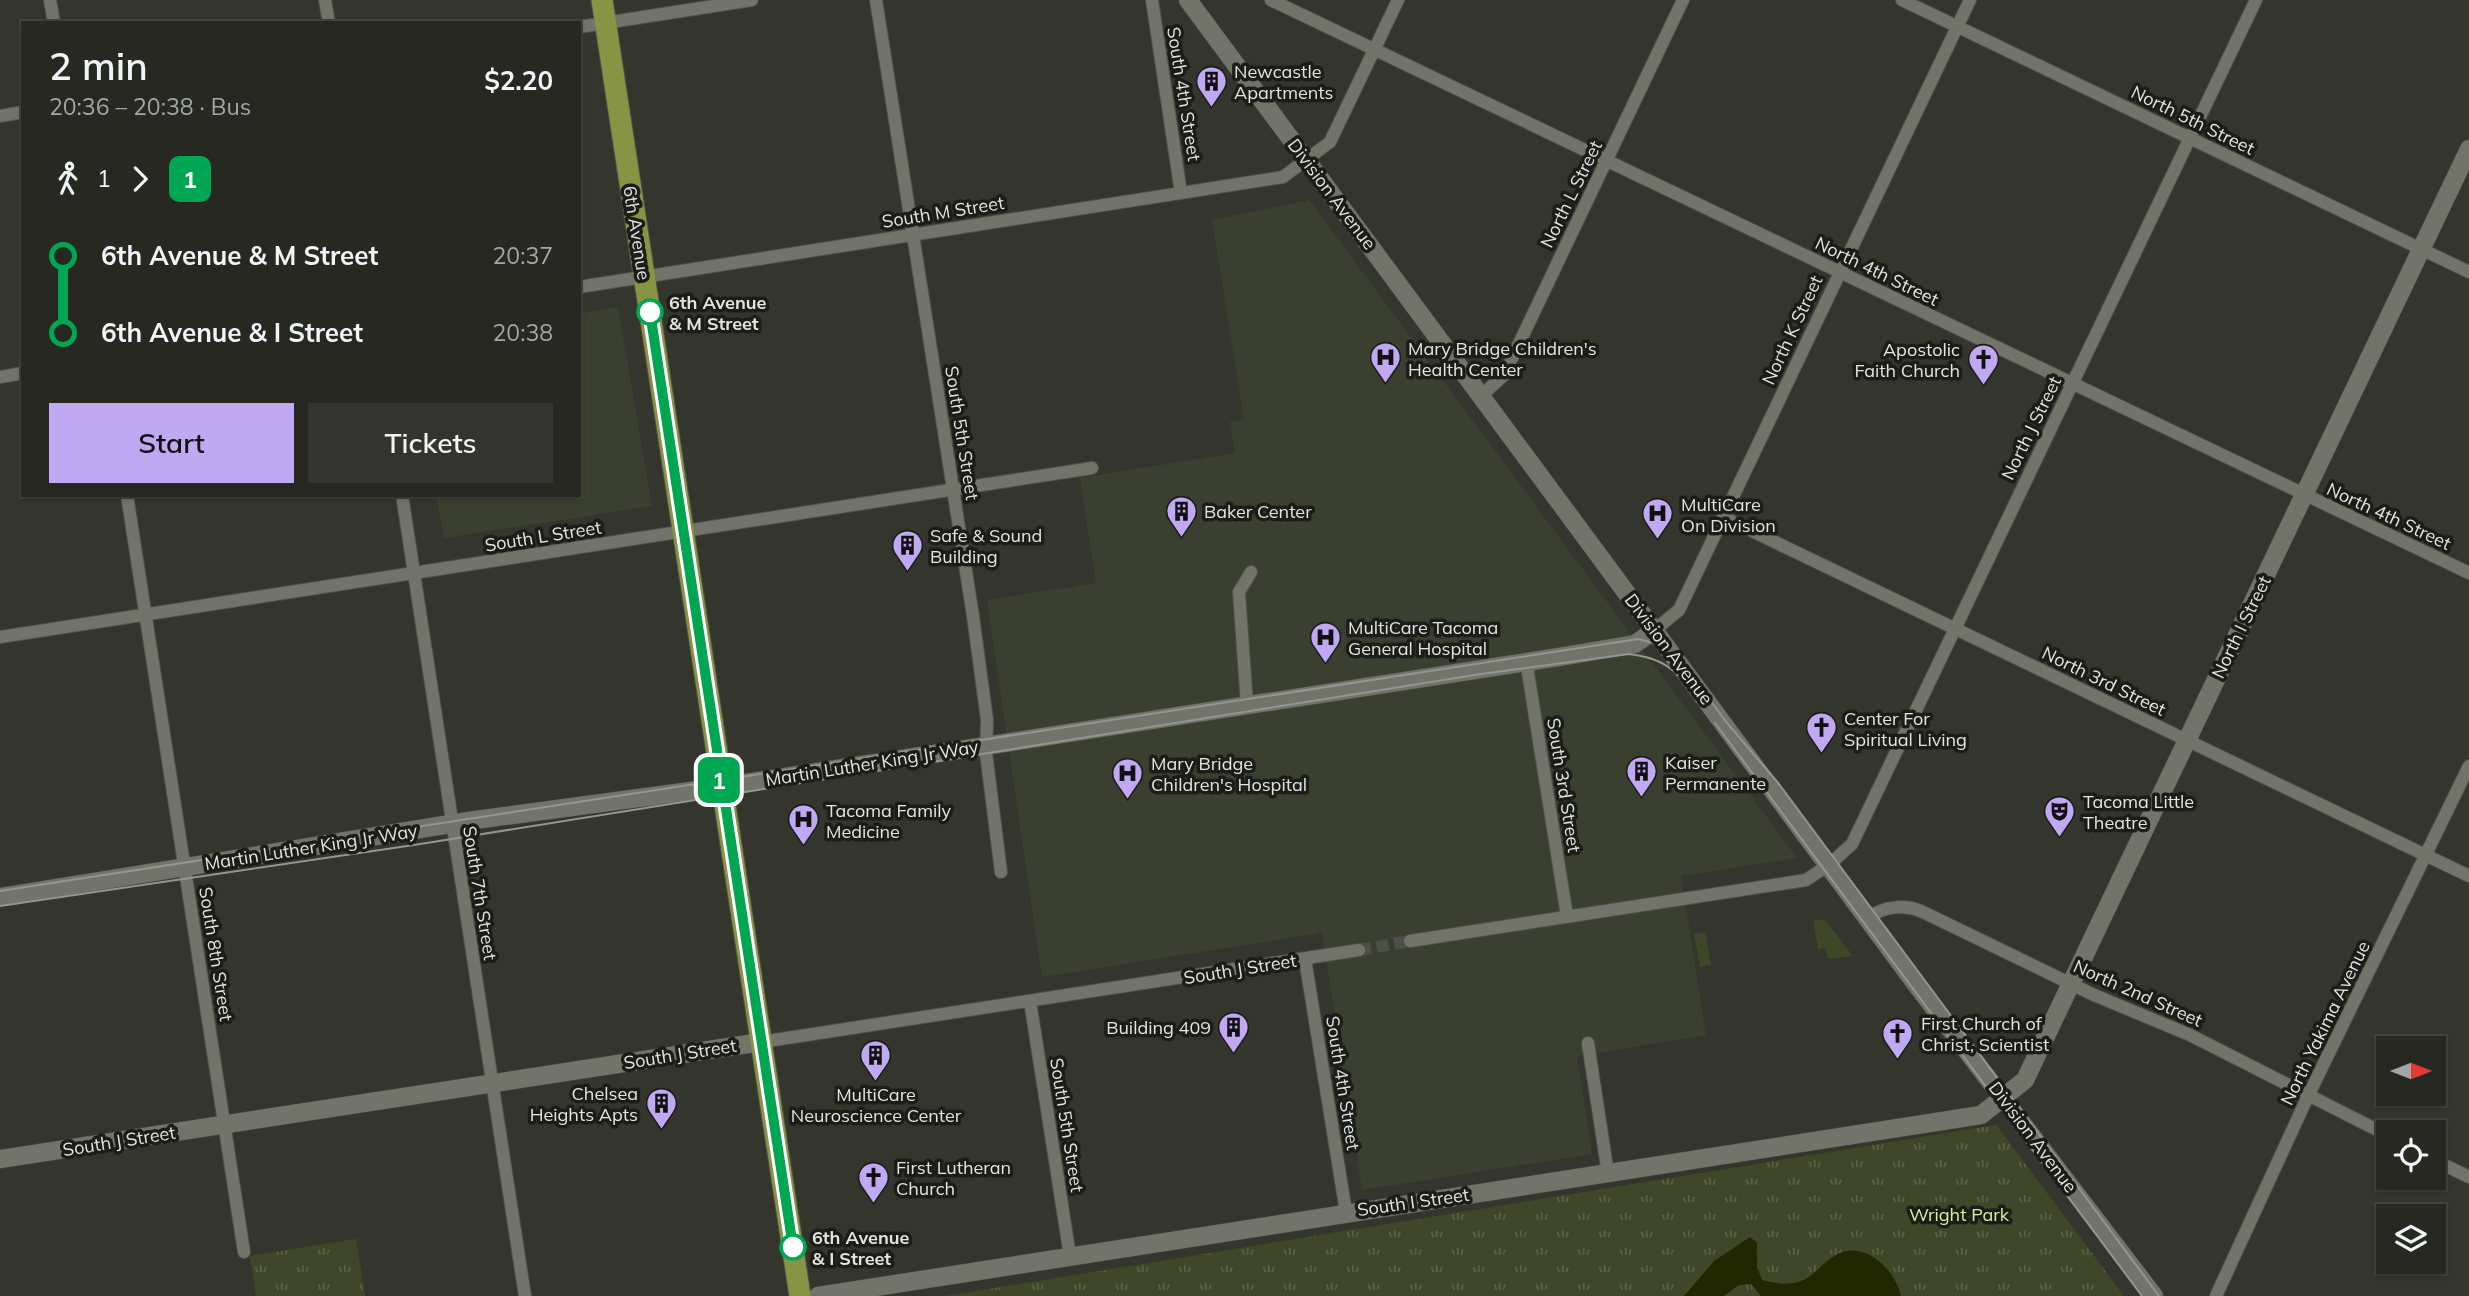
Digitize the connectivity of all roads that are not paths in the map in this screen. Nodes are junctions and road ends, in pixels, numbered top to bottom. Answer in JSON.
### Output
{"nodes":[{"id":1,"x":50,"y":0,"type":"edge"},
{"id":2,"x":325,"y":0,"type":"edge"},
{"id":3,"x":602,"y":0,"type":"edge"},
{"id":4,"x":752,"y":0,"type":"edge"},
{"id":5,"x":876,"y":0,"type":"edge"},
{"id":6,"x":1152,"y":0,"type":"edge"},
{"id":7,"x":1188,"y":0,"type":"edge"},
{"id":8,"x":1271,"y":0,"type":"edge"},
{"id":9,"x":1398,"y":0,"type":"edge"},
{"id":10,"x":1684,"y":0,"type":"edge"},
{"id":11,"x":1902,"y":0,"type":"edge"},
{"id":12,"x":1970,"y":0,"type":"edge"},
{"id":13,"x":2256,"y":0,"type":"edge"},
{"id":14,"x":54,"y":21,"type":"edge"},
{"id":15,"x":329,"y":21,"type":"edge"},
{"id":16,"x":605,"y":23,"type":"junction"},
{"id":17,"x":1957,"y":26,"type":"junction"},
{"id":18,"x":581,"y":27,"type":"edge"},
{"id":19,"x":1374,"y":50,"type":"junction"},
{"id":20,"x":21,"y":112,"type":"edge"},
{"id":21,"x":0,"y":116,"type":"edge"},
{"id":22,"x":2189,"y":138,"type":"junction"},
{"id":23,"x":2469,"y":149,"type":"edge"},
{"id":24,"x":1307,"y":159,"type":"junction"},
{"id":25,"x":1607,"y":161,"type":"junction"},
{"id":26,"x":1181,"y":193,"type":"junction"},
{"id":27,"x":913,"y":235,"type":"junction"},
{"id":28,"x":2422,"y":249,"type":"junction"},
{"id":29,"x":1839,"y":272,"type":"junction"},
{"id":30,"x":2469,"y":272,"type":"edge"},
{"id":31,"x":644,"y":276,"type":"junction"},
{"id":32,"x":581,"y":286,"type":"edge"},
{"id":33,"x":21,"y":373,"type":"edge"},
{"id":34,"x":0,"y":377,"type":"edge"},
{"id":35,"x":2072,"y":383,"type":"junction"},
{"id":36,"x":1481,"y":396,"type":"junction"},
{"id":37,"x":1092,"y":468,"type":"dead end"},
{"id":38,"x":951,"y":489,"type":"junction"},
{"id":39,"x":2304,"y":495,"type":"junction"},
{"id":40,"x":127,"y":497,"type":"edge"},
{"id":41,"x":402,"y":497,"type":"edge"},
{"id":42,"x":1723,"y":517,"type":"junction"},
{"id":43,"x":683,"y":532,"type":"junction"},
{"id":44,"x":1251,"y":572,"type":"dead end"},
{"id":45,"x":414,"y":573,"type":"junction"},
{"id":46,"x":2469,"y":573,"type":"edge"},
{"id":47,"x":146,"y":615,"type":"junction"},
{"id":48,"x":1656,"y":629,"type":"junction"},
{"id":49,"x":1954,"y":629,"type":"junction"},
{"id":50,"x":0,"y":638,"type":"edge"},
{"id":51,"x":1526,"y":660,"type":"junction"},
{"id":52,"x":1247,"y":705,"type":"junction"},
{"id":53,"x":2187,"y":740,"type":"junction"},
{"id":54,"x":986,"y":745,"type":"junction"},
{"id":55,"x":2469,"y":766,"type":"edge"},
{"id":56,"x":720,"y":787,"type":"junction"},
{"id":57,"x":451,"y":824,"type":"junction"},
{"id":58,"x":2426,"y":856,"type":"junction"},
{"id":59,"x":1830,"y":864,"type":"junction"},
{"id":60,"x":185,"y":867,"type":"junction"},
{"id":61,"x":1001,"y":872,"type":"dead end"},
{"id":62,"x":2469,"y":876,"type":"edge"},
{"id":63,"x":0,"y":897,"type":"edge"},
{"id":64,"x":1567,"y":916,"type":"junction"},
{"id":65,"x":1869,"y":918,"type":"junction"},
{"id":66,"x":1410,"y":941,"type":"tunnel mouth"},
{"id":67,"x":1360,"y":950,"type":"tunnel mouth"},
{"id":68,"x":1305,"y":959,"type":"junction"},
{"id":69,"x":2071,"y":984,"type":"junction"},
{"id":70,"x":1030,"y":1000,"type":"junction"},
{"id":71,"x":761,"y":1042,"type":"junction"},
{"id":72,"x":1588,"y":1042,"type":"dead end"},
{"id":73,"x":492,"y":1083,"type":"junction"},
{"id":74,"x":2309,"y":1094,"type":"junction"},
{"id":75,"x":2004,"y":1097,"type":"junction"},
{"id":76,"x":224,"y":1124,"type":"junction"},
{"id":77,"x":2376,"y":1129,"type":"edge"},
{"id":78,"x":0,"y":1159,"type":"edge"},
{"id":79,"x":2446,"y":1166,"type":"edge"},
{"id":80,"x":1608,"y":1174,"type":"junction"},
{"id":81,"x":2469,"y":1177,"type":"edge"},
{"id":82,"x":1346,"y":1212,"type":"junction"},
{"id":83,"x":244,"y":1252,"type":"dead end"},
{"id":84,"x":1070,"y":1256,"type":"junction"},
{"id":85,"x":525,"y":1296,"type":"edge"},
{"id":86,"x":800,"y":1296,"type":"edge"},
{"id":87,"x":818,"y":1296,"type":"edge"},
{"id":88,"x":2154,"y":1296,"type":"edge"},
{"id":89,"x":2217,"y":1296,"type":"edge"}],
"edges":[{"from":1,"to":14,"type":"street"},
{"from":2,"to":15,"type":"street"},
{"from":3,"to":16,"type":"main road","name":"6th Avenue"},
{"from":4,"to":16,"type":"street"},
{"from":5,"to":27,"type":"street","name":"South 5th Street"},
{"from":6,"to":26,"type":"street","name":"South 4th Street"},
{"from":7,"to":24,"type":"main road","name":"Division Avenue"},
{"from":8,"to":19,"type":"street","name":"North 4th Street"},
{"from":9,"to":19,"type":"street","name":"South M Street"},
{"from":10,"to":25,"type":"street","name":"North L Street"},
{"from":11,"to":17,"type":"street","name":"North 5th Street"},
{"from":12,"to":17,"type":"street","name":"North K Street"},
{"from":13,"to":22,"type":"street","name":"North J Street"},
{"from":16,"to":18,"type":"street"},
{"from":16,"to":31,"type":"main road","name":"6th Avenue"},
{"from":17,"to":22,"type":"street","name":"North 5th Street"},
{"from":17,"to":29,"type":"street","name":"North K Street"},
{"from":19,"to":24,"type":"street","name":"South M Street"},
{"from":19,"to":25,"type":"street","name":"North 4th Street"},
{"from":20,"to":21,"type":"street"},
{"from":22,"to":28,"type":"street","name":"North 5th Street"},
{"from":22,"to":35,"type":"street","name":"North J Street"},
{"from":23,"to":28,"type":"main road","name":"North I Street"},
{"from":24,"to":26,"type":"street","name":"South M Street"},
{"from":24,"to":36,"type":"main road","name":"Division Avenue"},
{"from":25,"to":29,"type":"street","name":"North 4th Street"},
{"from":25,"to":36,"type":"street","name":"North L Street"},
{"from":26,"to":27,"type":"street","name":"South M Street"},
{"from":27,"to":31,"type":"street","name":"South M Street"},
{"from":27,"to":38,"type":"street","name":"South 5th Street"},
{"from":28,"to":30,"type":"street","name":"North 5th Street"},
{"from":28,"to":39,"type":"main road","name":"North I Street"},
{"from":29,"to":35,"type":"street","name":"North 4th Street"},
{"from":29,"to":42,"type":"street","name":"North K Street"},
{"from":31,"to":32,"type":"street","name":"South M Street"},
{"from":31,"to":43,"type":"main road","name":"6th Avenue"},
{"from":33,"to":34,"type":"street"},
{"from":35,"to":39,"type":"street","name":"North 4th Street"},
{"from":35,"to":49,"type":"street","name":"North J Street"},
{"from":36,"to":48,"type":"main road","name":"Division Avenue"},
{"from":37,"to":38,"type":"street","name":"South L Street"},
{"from":38,"to":43,"type":"street","name":"South L Street"},
{"from":38,"to":54,"type":"street","name":"South 5th Street"},
{"from":39,"to":46,"type":"street","name":"North 4th Street"},
{"from":39,"to":53,"type":"main road","name":"North I Street"},
{"from":40,"to":47,"type":"street","name":"South 8th Street"},
{"from":41,"to":45,"type":"street","name":"South 7th Street"},
{"from":42,"to":48,"type":"street","name":"North K Street"},
{"from":42,"to":49,"type":"street","name":"North 3rd Street"},
{"from":43,"to":45,"type":"street","name":"South L Street"},
{"from":43,"to":56,"type":"main road","name":"6th Avenue"},
{"from":44,"to":52,"type":"street"},
{"from":45,"to":47,"type":"street","name":"South L Street"},
{"from":45,"to":57,"type":"street","name":"South 7th Street"},
{"from":47,"to":50,"type":"street","name":"South L Street"},
{"from":47,"to":60,"type":"street","name":"South 8th Street"},
{"from":48,"to":51,"type":"main road","name":"Martin Luther King Jr Way"},
{"from":48,"to":59,"type":"main road","name":"Division Avenue"},
{"from":49,"to":53,"type":"street","name":"North 3rd Street"},
{"from":49,"to":59,"type":"street","name":"North J Street"},
{"from":51,"to":52,"type":"main road","name":"Martin Luther King Jr Way"},
{"from":51,"to":64,"type":"street","name":"South 3rd Street"},
{"from":52,"to":54,"type":"main road","name":"Martin Luther King Jr Way"},
{"from":53,"to":58,"type":"street","name":"North 3rd Street"},
{"from":53,"to":69,"type":"main road","name":"North I Street"},
{"from":54,"to":56,"type":"main road","name":"Martin Luther King Jr Way"},
{"from":54,"to":61,"type":"street","name":"South 5th Street"},
{"from":55,"to":58,"type":"street","name":"North Yakima Avenue"},
{"from":56,"to":57,"type":"main road","name":"Martin Luther King Jr Way"},
{"from":56,"to":71,"type":"main road","name":"6th Avenue"},
{"from":57,"to":60,"type":"main road","name":"Martin Luther King Jr Way"},
{"from":57,"to":73,"type":"street","name":"South 7th Street"},
{"from":58,"to":62,"type":"street","name":"North 3rd Street"},
{"from":58,"to":74,"type":"street","name":"North Yakima Avenue"},
{"from":59,"to":64,"type":"street"},
{"from":59,"to":65,"type":"main road","name":"Division Avenue"},
{"from":60,"to":63,"type":"main road","name":"Martin Luther King Jr Way"},
{"from":60,"to":76,"type":"street","name":"South 8th Street"},
{"from":64,"to":66,"type":"street"},
{"from":65,"to":69,"type":"street","name":"North 2nd Street"},
{"from":65,"to":75,"type":"main road","name":"Division Avenue"},
{"from":67,"to":68,"type":"street","name":"South J Street"},
{"from":68,"to":70,"type":"street","name":"South J Street"},
{"from":68,"to":82,"type":"street","name":"South 4th Street"},
{"from":69,"to":74,"type":"street","name":"North 2nd Street"},
{"from":69,"to":75,"type":"main road","name":"North I Street"},
{"from":70,"to":71,"type":"street","name":"South J Street"},
{"from":70,"to":84,"type":"street","name":"South 5th Street"},
{"from":71,"to":73,"type":"main road","name":"South J Street"},
{"from":71,"to":86,"type":"main road","name":"6th Avenue"},
{"from":72,"to":80,"type":"street"},
{"from":73,"to":76,"type":"main road","name":"South J Street"},
{"from":73,"to":85,"type":"street","name":"South 7th Street"},
{"from":74,"to":77,"type":"street","name":"North 2nd Street"},
{"from":74,"to":89,"type":"street","name":"North Yakima Avenue"},
{"from":75,"to":80,"type":"main road","name":"South I Street"},
{"from":75,"to":88,"type":"main road","name":"Division Avenue"},
{"from":76,"to":78,"type":"main road","name":"South J Street"},
{"from":76,"to":83,"type":"street","name":"South 8th Street"},
{"from":79,"to":81,"type":"street"},
{"from":80,"to":82,"type":"main road","name":"South I Street"},
{"from":82,"to":84,"type":"main road","name":"South I Street"},
{"from":84,"to":87,"type":"main road","name":"South I Street"}]}
